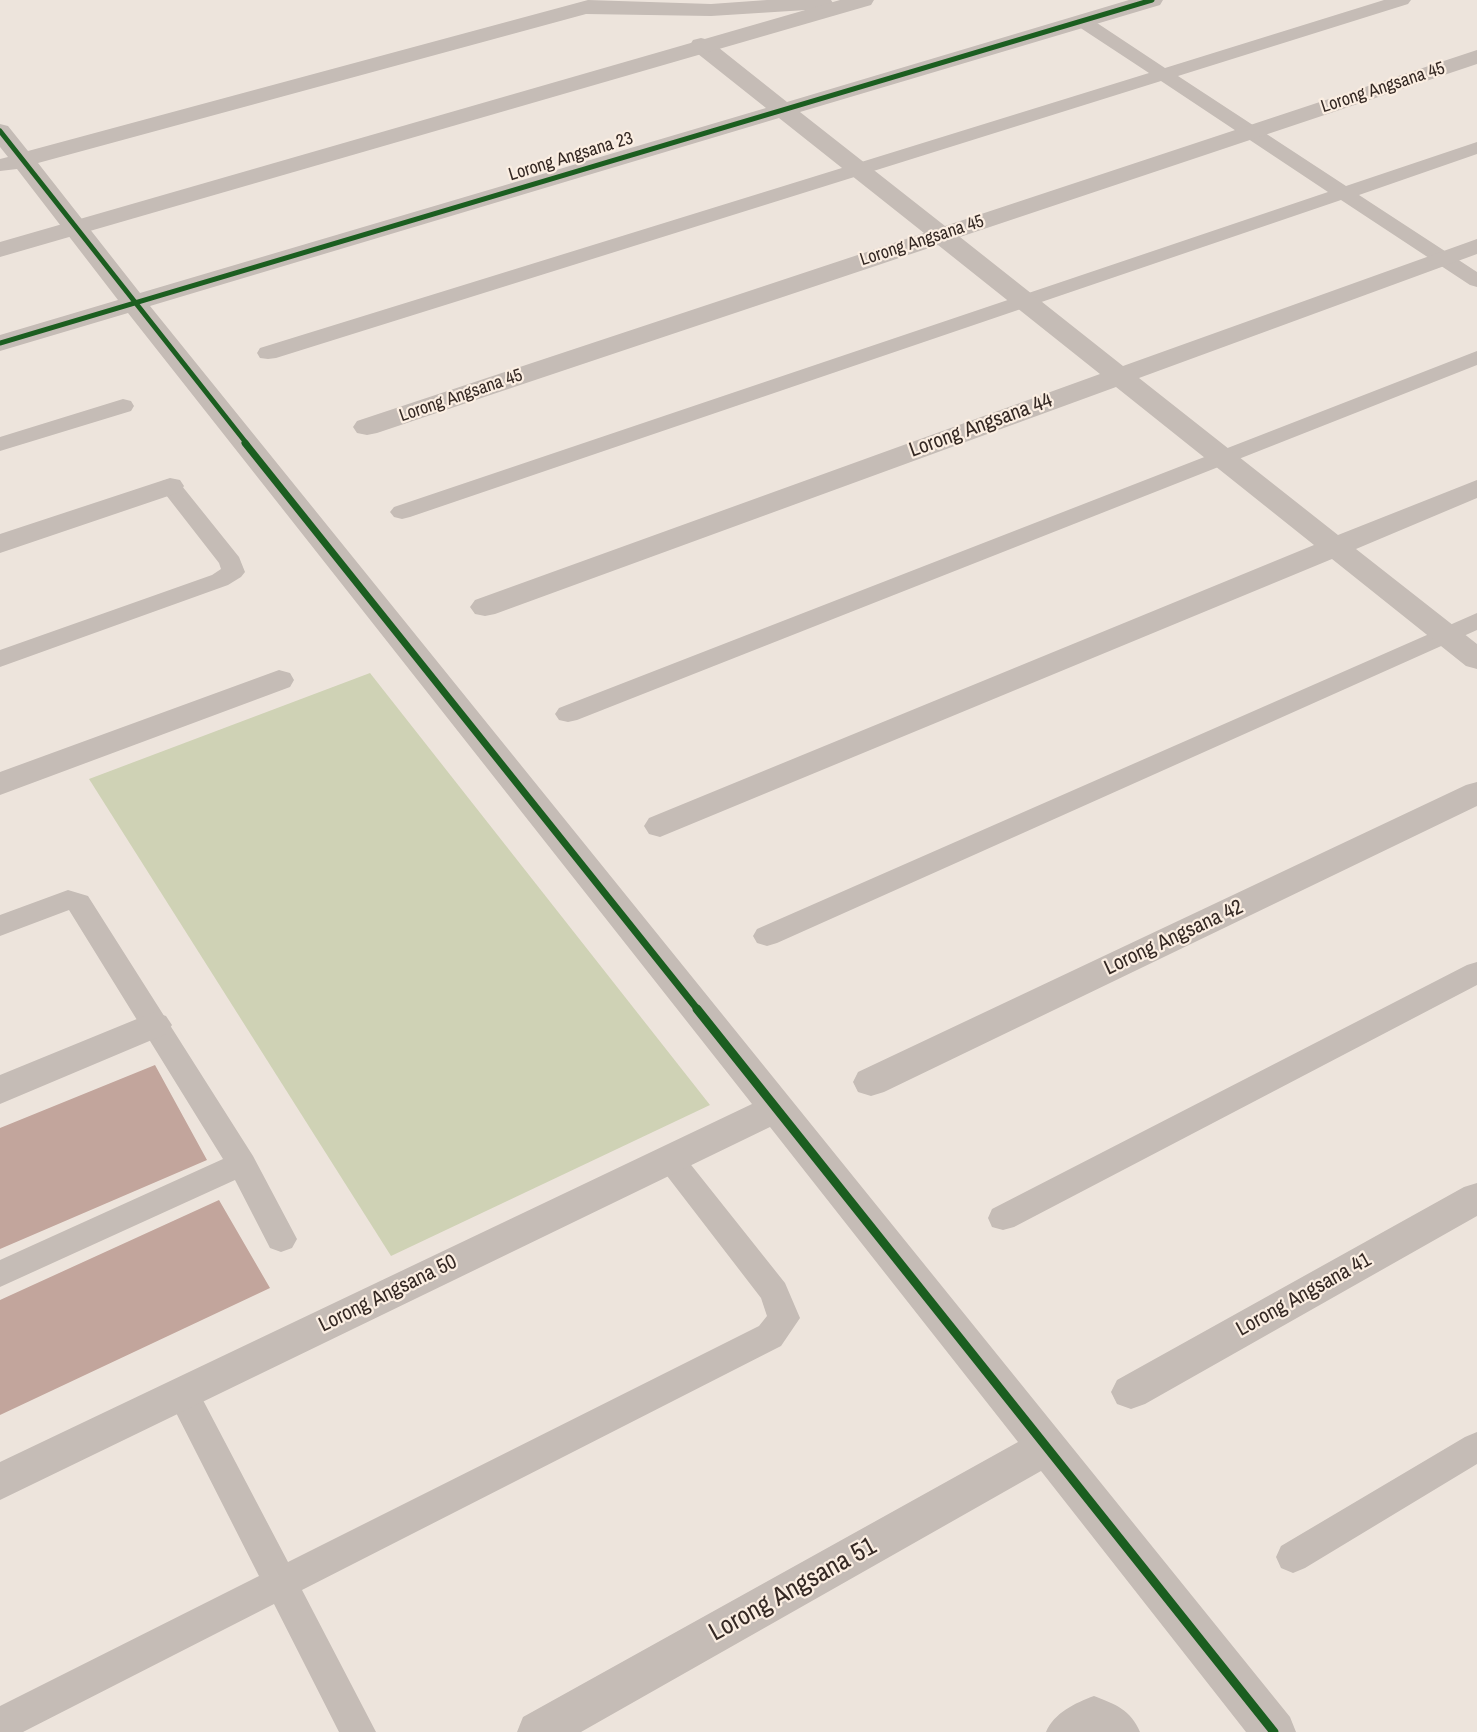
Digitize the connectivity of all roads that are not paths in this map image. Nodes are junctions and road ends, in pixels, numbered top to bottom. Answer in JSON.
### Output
{"nodes":[{"id":1,"x":612,"y":0,"type":"edge"},
{"id":2,"x":719,"y":0,"type":"edge"},
{"id":3,"x":794,"y":0,"type":"edge"},
{"id":4,"x":1152,"y":0,"type":"edge"},
{"id":5,"x":1402,"y":0,"type":"edge"},
{"id":6,"x":856,"y":2,"type":"edge"},
{"id":7,"x":822,"y":3,"type":"junction"},
{"id":8,"x":581,"y":8,"type":"junction"},
{"id":9,"x":764,"y":8,"type":"junction"},
{"id":10,"x":1082,"y":21,"type":"junction"},
{"id":11,"x":701,"y":45,"type":"junction"},
{"id":12,"x":1477,"y":57,"type":"edge"},
{"id":13,"x":1164,"y":74,"type":"junction"},
{"id":14,"x":782,"y":109,"type":"junction"},
{"id":15,"x":0,"y":131,"type":"edge"},
{"id":16,"x":1251,"y":132,"type":"junction"},
{"id":17,"x":1477,"y":148,"type":"edge"},
{"id":18,"x":11,"y":163,"type":"edge"},
{"id":19,"x":857,"y":169,"type":"junction"},
{"id":20,"x":1343,"y":193,"type":"junction"},
{"id":21,"x":76,"y":229,"type":"junction"},
{"id":22,"x":941,"y":235,"type":"junction"},
{"id":23,"x":1477,"y":246,"type":"edge"},
{"id":24,"x":0,"y":250,"type":"edge"},
{"id":25,"x":1442,"y":258,"type":"junction"},
{"id":26,"x":1477,"y":280,"type":"edge"},
{"id":27,"x":1024,"y":301,"type":"junction"},
{"id":28,"x":134,"y":303,"type":"junction"},
{"id":29,"x":0,"y":343,"type":"edge"},
{"id":30,"x":268,"y":354,"type":"dead end"},
{"id":31,"x":1477,"y":357,"type":"edge"},
{"id":32,"x":1118,"y":375,"type":"junction"},
{"id":33,"x":123,"y":406,"type":"dead end"},
{"id":34,"x":367,"y":427,"type":"dead end"},
{"id":35,"x":0,"y":444,"type":"edge"},
{"id":36,"x":1220,"y":456,"type":"junction"},
{"id":37,"x":170,"y":486,"type":"joint"},
{"id":38,"x":1477,"y":488,"type":"edge"},
{"id":39,"x":402,"y":512,"type":"dead end"},
{"id":40,"x":0,"y":544,"type":"edge"},
{"id":41,"x":1334,"y":546,"type":"junction"},
{"id":42,"x":485,"y":607,"type":"dead end"},
{"id":43,"x":1477,"y":621,"type":"edge"},
{"id":44,"x":1446,"y":634,"type":"junction"},
{"id":45,"x":0,"y":659,"type":"edge"},
{"id":46,"x":1477,"y":659,"type":"edge"},
{"id":47,"x":279,"y":680,"type":"dead end"},
{"id":48,"x":568,"y":714,"type":"dead end"},
{"id":49,"x":0,"y":784,"type":"edge"},
{"id":50,"x":1477,"y":793,"type":"edge"},
{"id":51,"x":660,"y":826,"type":"dead end"},
{"id":52,"x":0,"y":926,"type":"edge"},
{"id":53,"x":766,"y":936,"type":"dead end"},
{"id":54,"x":1477,"y":972,"type":"edge"},
{"id":55,"x":154,"y":1025,"type":"junction"},
{"id":56,"x":871,"y":1082,"type":"dead end"},
{"id":57,"x":0,"y":1090,"type":"edge"},
{"id":58,"x":777,"y":1108,"type":"junction"},
{"id":59,"x":669,"y":1159,"type":"junction"},
{"id":60,"x":242,"y":1164,"type":"junction"},
{"id":61,"x":1477,"y":1198,"type":"edge"},
{"id":62,"x":1003,"y":1218,"type":"dead end"},
{"id":63,"x":281,"y":1239,"type":"dead end"},
{"id":64,"x":0,"y":1274,"type":"edge"},
{"id":65,"x":1131,"y":1392,"type":"dead end"},
{"id":66,"x":182,"y":1393,"type":"junction"},
{"id":67,"x":1046,"y":1447,"type":"junction"},
{"id":68,"x":1477,"y":1447,"type":"edge"},
{"id":69,"x":0,"y":1482,"type":"edge"},
{"id":70,"x":1293,"y":1557,"type":"dead end"},
{"id":71,"x":280,"y":1582,"type":"junction"},
{"id":72,"x":0,"y":1725,"type":"edge"},
{"id":73,"x":358,"y":1732,"type":"edge"},
{"id":74,"x":539,"y":1732,"type":"edge"},
{"id":75,"x":1064,"y":1732,"type":"edge"},
{"id":76,"x":1122,"y":1732,"type":"edge"},
{"id":77,"x":1274,"y":1732,"type":"edge"}],
"edges":[{"from":1,"to":8,"type":"street"},
{"from":2,"to":9,"type":"street"},
{"from":3,"to":7,"type":"street"},
{"from":4,"to":10,"type":"street","name":"Lorong Angsana 23"},
{"from":5,"to":13,"type":"lane"},
{"from":6,"to":7,"type":"street"},
{"from":6,"to":11,"type":"street"},
{"from":7,"to":9,"type":"street"},
{"from":8,"to":9,"type":"street"},
{"from":8,"to":18,"type":"street"},
{"from":10,"to":13,"type":"lane"},
{"from":10,"to":14,"type":"street","name":"Lorong Angsana 23"},
{"from":11,"to":14,"type":"street"},
{"from":11,"to":21,"type":"street"},
{"from":12,"to":16,"type":"street","name":"Lorong Angsana 45"},
{"from":13,"to":16,"type":"lane"},
{"from":13,"to":19,"type":"lane"},
{"from":14,"to":19,"type":"street"},
{"from":14,"to":28,"type":"street","name":"Lorong Angsana 23"},
{"from":15,"to":18,"type":"street"},
{"from":16,"to":20,"type":"lane"},
{"from":16,"to":22,"type":"street","name":"Lorong Angsana 45"},
{"from":17,"to":20,"type":"lane"},
{"from":18,"to":21,"type":"street"},
{"from":19,"to":22,"type":"street"},
{"from":19,"to":30,"type":"lane"},
{"from":20,"to":25,"type":"lane"},
{"from":20,"to":27,"type":"lane"},
{"from":21,"to":24,"type":"street"},
{"from":21,"to":28,"type":"street"},
{"from":22,"to":27,"type":"street"},
{"from":22,"to":34,"type":"street","name":"Lorong Angsana 45"},
{"from":23,"to":25,"type":"street","name":"Lorong Angsana 44"},
{"from":25,"to":26,"type":"lane"},
{"from":25,"to":32,"type":"street","name":"Lorong Angsana 44"},
{"from":27,"to":32,"type":"street"},
{"from":27,"to":39,"type":"lane"},
{"from":28,"to":29,"type":"street","name":"Lorong Angsana 23"},
{"from":28,"to":58,"type":"street"},
{"from":31,"to":36,"type":"lane"},
{"from":32,"to":36,"type":"street"},
{"from":32,"to":42,"type":"street","name":"Lorong Angsana 44"},
{"from":33,"to":35,"type":"lane"},
{"from":36,"to":41,"type":"street"},
{"from":36,"to":48,"type":"lane"},
{"from":37,"to":40,"type":"street"},
{"from":37,"to":45,"type":"lane"},
{"from":38,"to":41,"type":"street"},
{"from":41,"to":44,"type":"street"},
{"from":41,"to":51,"type":"street"},
{"from":43,"to":44,"type":"lane"},
{"from":44,"to":46,"type":"street"},
{"from":44,"to":53,"type":"lane"},
{"from":47,"to":49,"type":"street"},
{"from":50,"to":56,"type":"street","name":"Lorong Angsana 42"},
{"from":52,"to":55,"type":"lane"},
{"from":54,"to":62,"type":"lane"},
{"from":55,"to":57,"type":"street"},
{"from":55,"to":60,"type":"lane"},
{"from":58,"to":59,"type":"street","name":"Lorong Angsana 50"},
{"from":58,"to":67,"type":"street"},
{"from":59,"to":66,"type":"street","name":"Lorong Angsana 50"},
{"from":59,"to":71,"type":"lane"},
{"from":60,"to":63,"type":"lane"},
{"from":60,"to":64,"type":"lane"},
{"from":61,"to":65,"type":"street","name":"Lorong Angsana 41"},
{"from":66,"to":69,"type":"street","name":"Lorong Angsana 50"},
{"from":66,"to":71,"type":"lane"},
{"from":67,"to":74,"type":"street","name":"Lorong Angsana 51"},
{"from":67,"to":77,"type":"street"},
{"from":68,"to":70,"type":"lane"},
{"from":71,"to":72,"type":"lane"},
{"from":71,"to":73,"type":"lane"},
{"from":75,"to":76,"type":"lane"}]}
